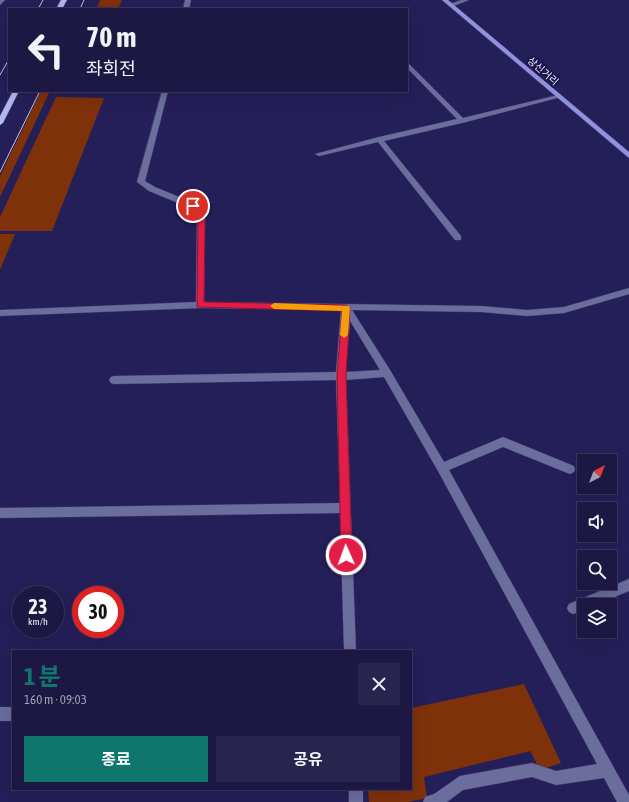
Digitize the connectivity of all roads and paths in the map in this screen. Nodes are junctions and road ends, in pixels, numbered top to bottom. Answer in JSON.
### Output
{"nodes":[{"id":1,"x":2,"y":0,"type":"edge"},
{"id":2,"x":445,"y":0,"type":"edge"},
{"id":3,"x":466,"y":0,"type":"edge"},
{"id":4,"x":0,"y":3,"type":"edge"},
{"id":5,"x":451,"y":5,"type":"junction"},
{"id":6,"x":408,"y":65,"type":"edge"},
{"id":7,"x":16,"y":92,"type":"edge"},
{"id":8,"x":165,"y":92,"type":"edge"},
{"id":9,"x":558,"y":97,"type":"junction"},
{"id":10,"x":462,"y":120,"type":"junction"},
{"id":11,"x":0,"y":123,"type":"edge"},
{"id":12,"x":379,"y":139,"type":"junction"},
{"id":13,"x":319,"y":154,"type":"dead end"},
{"id":14,"x":629,"y":156,"type":"edge"},
{"id":15,"x":458,"y":238,"type":"dead end"},
{"id":16,"x":629,"y":291,"type":"edge"},
{"id":17,"x":200,"y":304,"type":"junction"},
{"id":18,"x":346,"y":308,"type":"junction"},
{"id":19,"x":0,"y":313,"type":"edge"},
{"id":20,"x":387,"y":373,"type":"junction"},
{"id":21,"x":341,"y":376,"type":"junction"},
{"id":22,"x":114,"y":380,"type":"dead end"},
{"id":23,"x":442,"y":468,"type":"junction"},
{"id":24,"x":570,"y":469,"type":"dead end"},
{"id":25,"x":344,"y":508,"type":"junction"},
{"id":26,"x":0,"y":513,"type":"edge"},
{"id":27,"x":629,"y":585,"type":"edge"},
{"id":28,"x":573,"y":608,"type":"dead end"},
{"id":29,"x":350,"y":650,"type":"edge"},
{"id":30,"x":0,"y":714,"type":"edge"},
{"id":31,"x":12,"y":714,"type":"edge"},
{"id":32,"x":606,"y":770,"type":"junction"},
{"id":33,"x":356,"y":790,"type":"edge"},
{"id":34,"x":356,"y":802,"type":"edge"},
{"id":35,"x":430,"y":802,"type":"edge"},
{"id":36,"x":625,"y":802,"type":"edge"}],
"edges":[{"from":1,"to":4,"type":"street"},
{"from":2,"to":5,"type":"main road","name":"상신거리"},
{"from":3,"to":5,"type":"street"},
{"from":5,"to":9,"type":"main road","name":"상신거리"},
{"from":6,"to":10,"type":"street"},
{"from":7,"to":11,"type":"main road"},
{"from":8,"to":17,"type":"street"},
{"from":9,"to":10,"type":"street"},
{"from":9,"to":14,"type":"main road","name":"상신거리"},
{"from":10,"to":12,"type":"street"},
{"from":12,"to":13,"type":"street"},
{"from":12,"to":15,"type":"street"},
{"from":16,"to":18,"type":"street"},
{"from":17,"to":18,"type":"street"},
{"from":17,"to":19,"type":"street"},
{"from":18,"to":20,"type":"street"},
{"from":18,"to":21,"type":"street"},
{"from":20,"to":21,"type":"street"},
{"from":20,"to":23,"type":"street"},
{"from":21,"to":22,"type":"street"},
{"from":21,"to":25,"type":"street"},
{"from":23,"to":24,"type":"street"},
{"from":23,"to":32,"type":"street"},
{"from":25,"to":26,"type":"street"},
{"from":25,"to":29,"type":"street"},
{"from":27,"to":28,"type":"street"},
{"from":30,"to":31,"type":"street"},
{"from":32,"to":35,"type":"street"},
{"from":32,"to":36,"type":"street"},
{"from":33,"to":34,"type":"street"}]}
